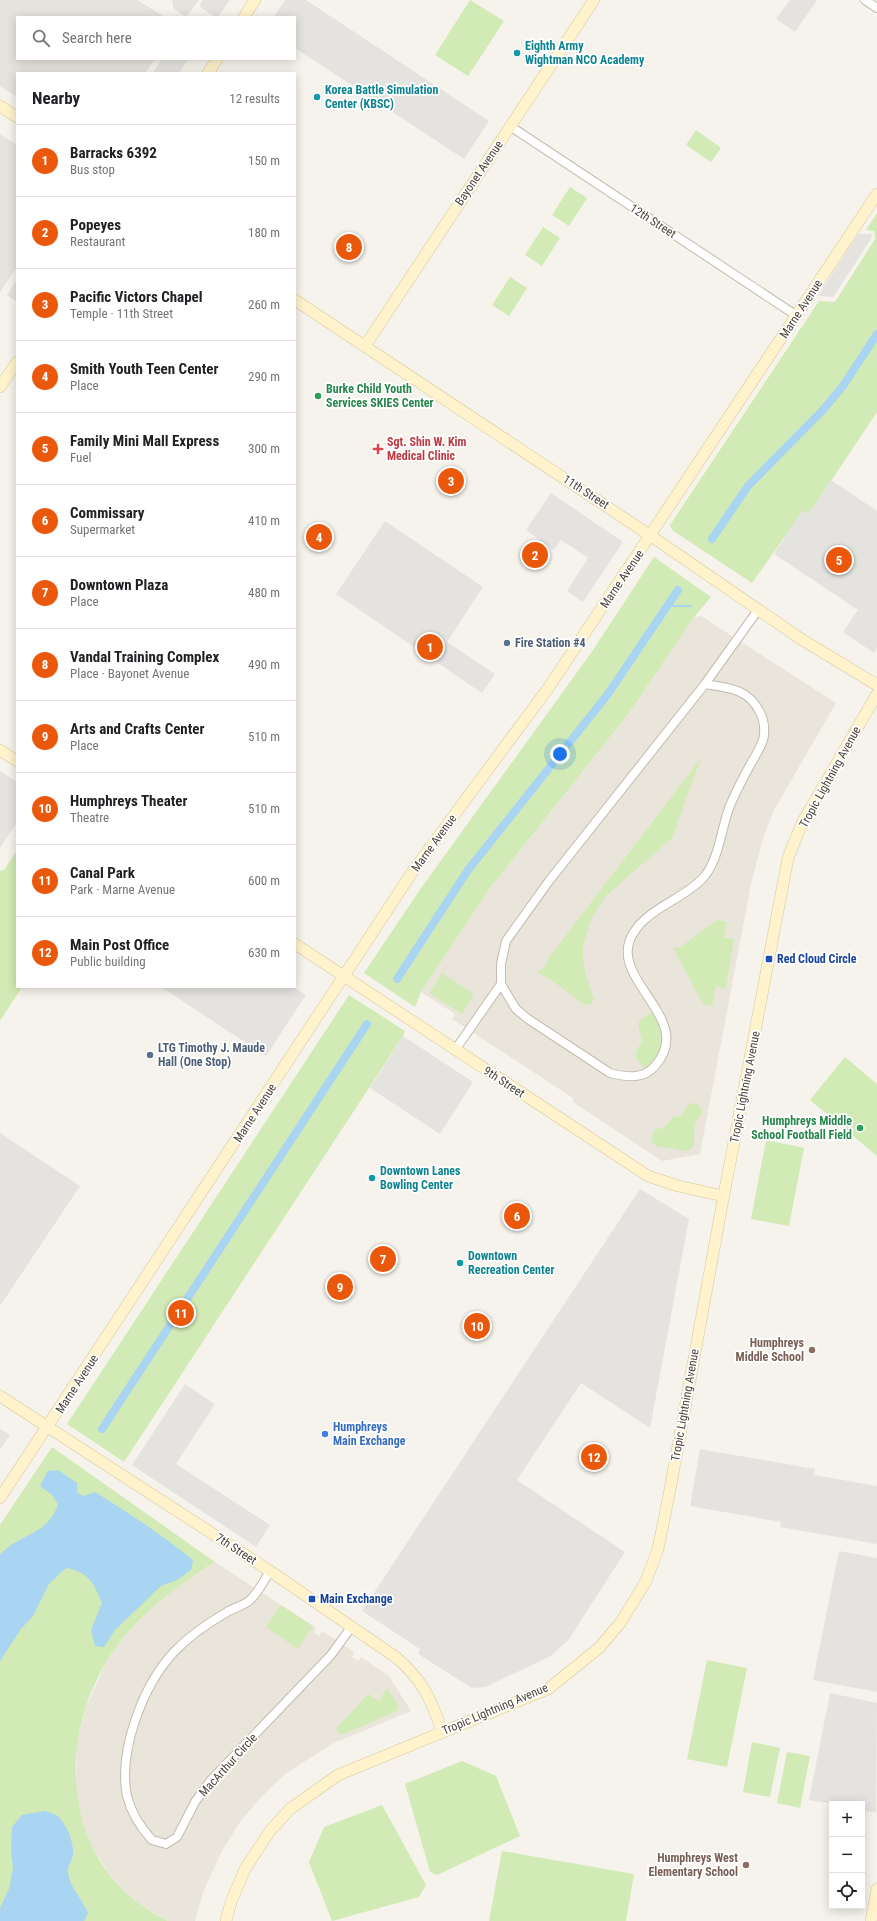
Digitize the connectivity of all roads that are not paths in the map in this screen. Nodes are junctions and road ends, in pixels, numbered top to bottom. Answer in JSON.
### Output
{"nodes":[{"id":1,"x":255,"y":0,"type":"edge"},
{"id":2,"x":594,"y":0,"type":"edge"},
{"id":3,"x":865,"y":0,"type":"edge"},
{"id":4,"x":877,"y":8,"type":"edge"},
{"id":5,"x":245,"y":16,"type":"edge"},
{"id":6,"x":216,"y":60,"type":"edge"},
{"id":7,"x":209,"y":72,"type":"edge"},
{"id":8,"x":0,"y":106,"type":"edge"},
{"id":9,"x":16,"y":116,"type":"edge"},
{"id":10,"x":510,"y":126,"type":"junction"},
{"id":11,"x":877,"y":194,"type":"edge"},
{"id":12,"x":296,"y":301,"type":"edge"},
{"id":13,"x":797,"y":316,"type":"junction"},
{"id":14,"x":365,"y":346,"type":"junction"},
{"id":15,"x":16,"y":363,"type":"edge"},
{"id":16,"x":0,"y":387,"type":"edge"},
{"id":17,"x":651,"y":536,"type":"junction"},
{"id":18,"x":758,"y":610,"type":"junction"},
{"id":19,"x":705,"y":684,"type":"junction"},
{"id":20,"x":877,"y":685,"type":"edge"},
{"id":21,"x":877,"y":694,"type":"edge"},
{"id":22,"x":0,"y":750,"type":"edge"},
{"id":23,"x":16,"y":761,"type":"edge"},
{"id":24,"x":296,"y":945,"type":"edge"},
{"id":25,"x":345,"y":976,"type":"junction"},
{"id":26,"x":501,"y":984,"type":"junction"},
{"id":27,"x":455,"y":1050,"type":"junction"},
{"id":28,"x":723,"y":1196,"type":"junction"},
{"id":29,"x":0,"y":1396,"type":"edge"},
{"id":30,"x":47,"y":1428,"type":"junction"},
{"id":31,"x":0,"y":1498,"type":"edge"},
{"id":32,"x":270,"y":1571,"type":"junction"},
{"id":33,"x":352,"y":1626,"type":"junction"},
{"id":34,"x":442,"y":1731,"type":"junction"},
{"id":35,"x":877,"y":1889,"type":"edge"},
{"id":36,"x":226,"y":1921,"type":"edge"},
{"id":37,"x":871,"y":1921,"type":"edge"}],
"edges":[{"from":1,"to":5,"type":"street"},
{"from":2,"to":10,"type":"street","name":"Bayonet Avenue"},
{"from":3,"to":4,"type":"street"},
{"from":6,"to":7,"type":"street"},
{"from":8,"to":9,"type":"street"},
{"from":10,"to":13,"type":"street","name":"12th Street"},
{"from":10,"to":14,"type":"street","name":"Bayonet Avenue"},
{"from":11,"to":13,"type":"street","name":"Marne Avenue"},
{"from":12,"to":14,"type":"street","name":"11th Street"},
{"from":13,"to":17,"type":"street","name":"Marne Avenue"},
{"from":14,"to":17,"type":"street","name":"11th Street"},
{"from":15,"to":16,"type":"street"},
{"from":17,"to":18,"type":"street","name":"11th Street"},
{"from":17,"to":25,"type":"street","name":"Marne Avenue"},
{"from":18,"to":19,"type":"street"},
{"from":18,"to":20,"type":"street","name":"11th Street"},
{"from":19,"to":26,"type":"street"},
{"from":19,"to":26,"type":"street"},
{"from":21,"to":28,"type":"street","name":"Tropic Lightning Avenue"},
{"from":22,"to":23,"type":"street"},
{"from":24,"to":25,"type":"street","name":"9th Street"},
{"from":25,"to":27,"type":"street","name":"9th Street"},
{"from":25,"to":30,"type":"street","name":"Marne Avenue"},
{"from":26,"to":27,"type":"street"},
{"from":27,"to":28,"type":"street","name":"9th Street"},
{"from":28,"to":34,"type":"street","name":"Tropic Lightning Avenue"},
{"from":29,"to":30,"type":"street","name":"7th Street"},
{"from":30,"to":31,"type":"street","name":"Marne Avenue"},
{"from":30,"to":32,"type":"street","name":"7th Street"},
{"from":32,"to":33,"type":"street","name":"7th Street"},
{"from":32,"to":33,"type":"street","name":"MacArthur Circle"},
{"from":33,"to":34,"type":"street","name":"7th Street"},
{"from":34,"to":36,"type":"street","name":"Tropic Lightning Avenue"},
{"from":35,"to":37,"type":"street"}]}
